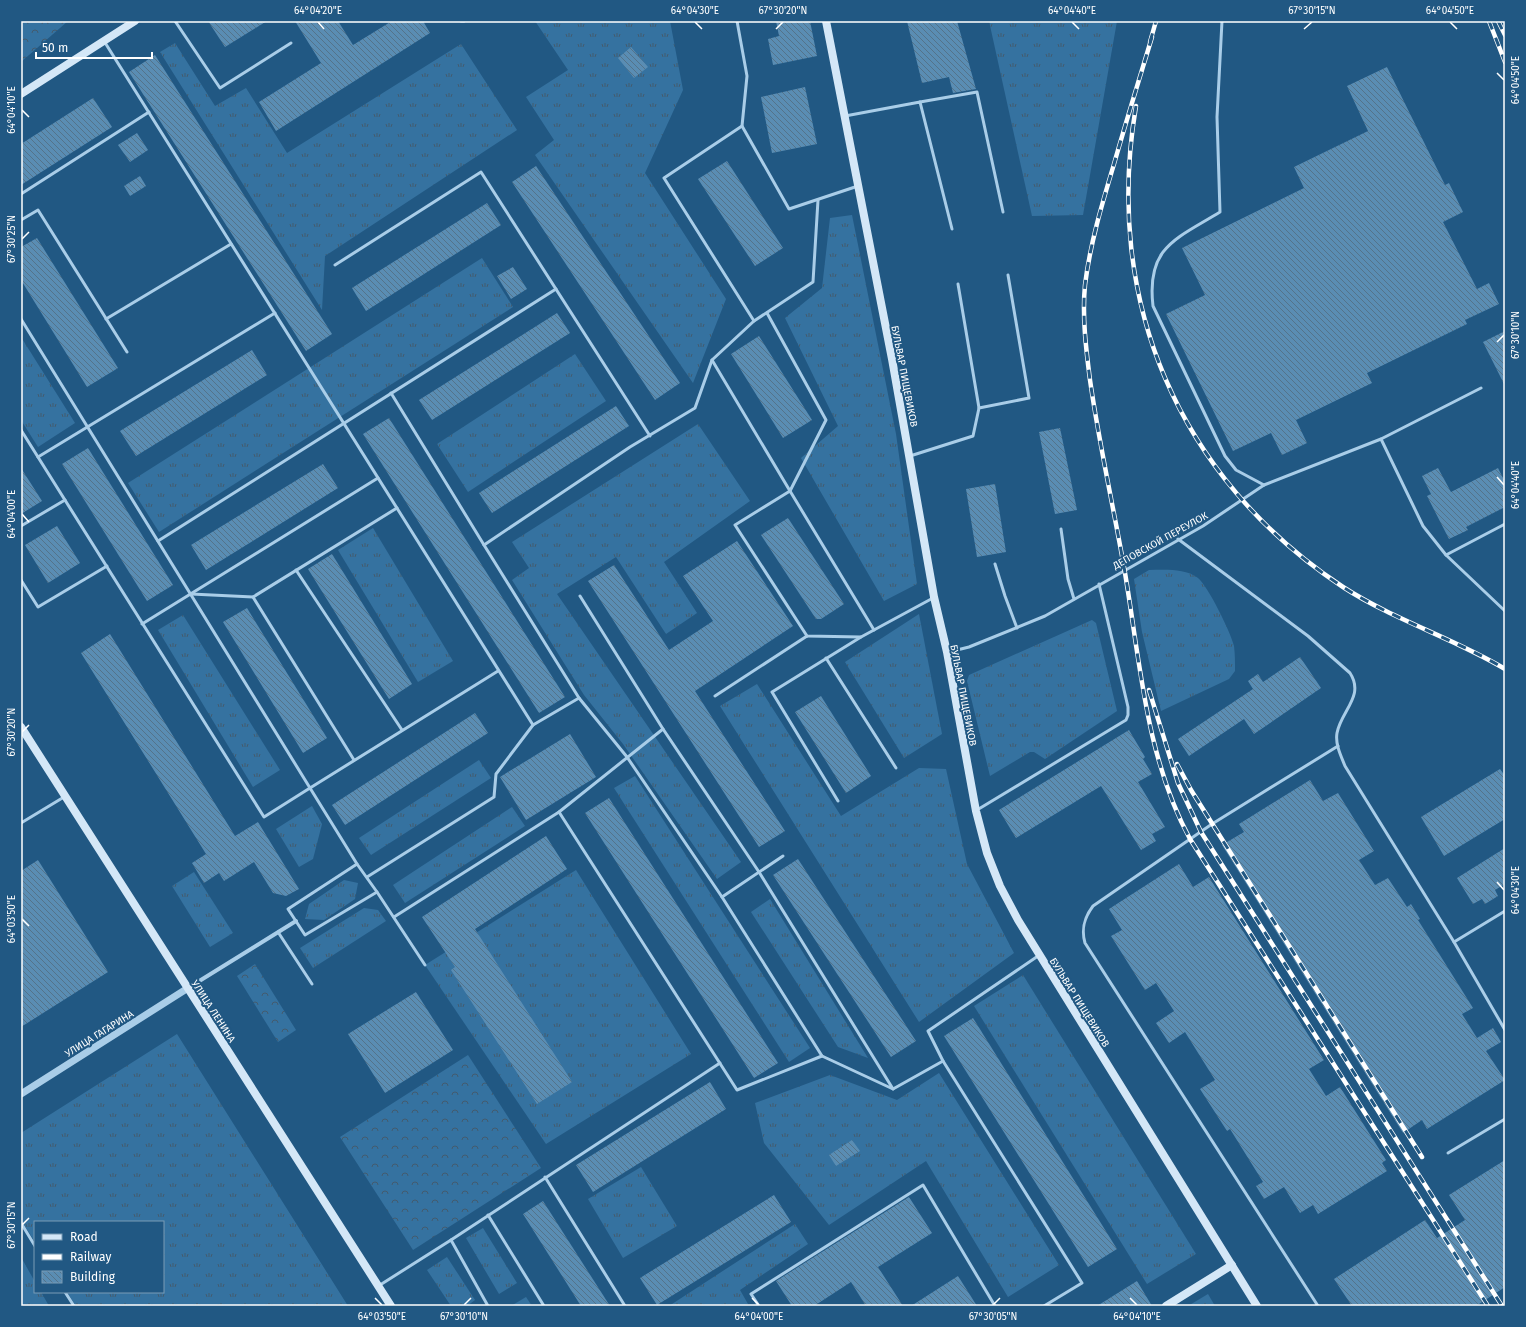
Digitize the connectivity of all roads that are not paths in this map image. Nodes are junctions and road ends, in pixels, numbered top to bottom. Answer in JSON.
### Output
{"nodes":[{"id":1,"x":135,"y":21,"type":"edge"},
{"id":2,"x":175,"y":21,"type":"edge"},
{"id":3,"x":737,"y":21,"type":"edge"},
{"id":4,"x":826,"y":21,"type":"edge"},
{"id":5,"x":1222,"y":21,"type":"edge"},
{"id":6,"x":104,"y":41,"type":"junction"},
{"id":7,"x":291,"y":43,"type":"dead end"},
{"id":8,"x":21,"y":94,"type":"edge"},
{"id":9,"x":920,"y":102,"type":"junction"},
{"id":10,"x":149,"y":112,"type":"junction"},
{"id":11,"x":844,"y":116,"type":"junction"},
{"id":12,"x":742,"y":126,"type":"junction"},
{"id":13,"x":858,"y":186,"type":"junction"},
{"id":14,"x":21,"y":194,"type":"edge"},
{"id":15,"x":818,"y":200,"type":"junction"},
{"id":16,"x":1002,"y":212,"type":"dead end"},
{"id":17,"x":21,"y":220,"type":"edge"},
{"id":18,"x":952,"y":229,"type":"dead end"},
{"id":19,"x":231,"y":244,"type":"junction"},
{"id":20,"x":335,"y":265,"type":"dead end"},
{"id":21,"x":1008,"y":275,"type":"dead end"},
{"id":22,"x":958,"y":284,"type":"dead end"},
{"id":23,"x":556,"y":289,"type":"junction"},
{"id":24,"x":275,"y":313,"type":"junction"},
{"id":25,"x":766,"y":313,"type":"junction"},
{"id":26,"x":21,"y":318,"type":"edge"},
{"id":27,"x":106,"y":319,"type":"junction"},
{"id":28,"x":754,"y":321,"type":"junction"},
{"id":29,"x":127,"y":352,"type":"dead end"},
{"id":30,"x":712,"y":360,"type":"junction"},
{"id":31,"x":1481,"y":388,"type":"dead end"},
{"id":32,"x":391,"y":393,"type":"junction"},
{"id":33,"x":979,"y":408,"type":"junction"},
{"id":34,"x":343,"y":424,"type":"junction"},
{"id":35,"x":88,"y":427,"type":"junction"},
{"id":36,"x":21,"y":430,"type":"edge"},
{"id":37,"x":650,"y":436,"type":"junction"},
{"id":38,"x":1381,"y":439,"type":"junction"},
{"id":39,"x":910,"y":456,"type":"junction"},
{"id":40,"x":38,"y":458,"type":"junction"},
{"id":41,"x":378,"y":478,"type":"junction"},
{"id":42,"x":1264,"y":485,"type":"junction"},
{"id":43,"x":790,"y":491,"type":"junction"},
{"id":44,"x":65,"y":500,"type":"junction"},
{"id":45,"x":397,"y":508,"type":"junction"},
{"id":46,"x":1505,"y":524,"type":"edge"},
{"id":47,"x":21,"y":526,"type":"edge"},
{"id":48,"x":1061,"y":529,"type":"dead end"},
{"id":49,"x":1178,"y":539,"type":"junction"},
{"id":50,"x":158,"y":541,"type":"junction"},
{"id":51,"x":484,"y":545,"type":"junction"},
{"id":52,"x":1446,"y":555,"type":"junction"},
{"id":53,"x":995,"y":564,"type":"dead end"},
{"id":54,"x":107,"y":566,"type":"junction"},
{"id":55,"x":296,"y":570,"type":"junction"},
{"id":56,"x":21,"y":580,"type":"edge"},
{"id":57,"x":1099,"y":584,"type":"junction"},
{"id":58,"x":191,"y":594,"type":"junction"},
{"id":59,"x":580,"y":596,"type":"dead end"},
{"id":60,"x":253,"y":597,"type":"junction"},
{"id":61,"x":934,"y":597,"type":"junction"},
{"id":62,"x":1074,"y":599,"type":"junction"},
{"id":63,"x":1505,"y":611,"type":"edge"},
{"id":64,"x":142,"y":624,"type":"junction"},
{"id":65,"x":1017,"y":628,"type":"junction"},
{"id":66,"x":874,"y":630,"type":"junction"},
{"id":67,"x":807,"y":636,"type":"junction"},
{"id":68,"x":861,"y":637,"type":"junction"},
{"id":69,"x":947,"y":652,"type":"junction"},
{"id":70,"x":826,"y":658,"type":"junction"},
{"id":71,"x":498,"y":671,"type":"junction"},
{"id":72,"x":715,"y":696,"type":"dead end"},
{"id":73,"x":579,"y":698,"type":"junction"},
{"id":74,"x":533,"y":724,"type":"junction"},
{"id":75,"x":21,"y":727,"type":"edge"},
{"id":76,"x":663,"y":729,"type":"junction"},
{"id":77,"x":402,"y":730,"type":"junction"},
{"id":78,"x":1338,"y":746,"type":"junction"},
{"id":79,"x":627,"y":757,"type":"junction"},
{"id":80,"x":354,"y":760,"type":"junction"},
{"id":81,"x":896,"y":768,"type":"dead end"},
{"id":82,"x":310,"y":788,"type":"junction"},
{"id":83,"x":65,"y":796,"type":"junction"},
{"id":84,"x":838,"y":801,"type":"dead end"},
{"id":85,"x":976,"y":811,"type":"junction"},
{"id":86,"x":559,"y":812,"type":"junction"},
{"id":87,"x":21,"y":823,"type":"edge"},
{"id":88,"x":783,"y":856,"type":"dead end"},
{"id":89,"x":357,"y":864,"type":"junction"},
{"id":90,"x":759,"y":872,"type":"junction"},
{"id":91,"x":367,"y":877,"type":"junction"},
{"id":92,"x":377,"y":892,"type":"junction"},
{"id":93,"x":722,"y":897,"type":"junction"},
{"id":94,"x":1505,"y":911,"type":"edge"},
{"id":95,"x":394,"y":917,"type":"junction"},
{"id":96,"x":296,"y":921,"type":"junction"},
{"id":97,"x":278,"y":932,"type":"junction"},
{"id":98,"x":1454,"y":942,"type":"junction"},
{"id":99,"x":1040,"y":955,"type":"junction"},
{"id":100,"x":425,"y":965,"type":"dead end"},
{"id":101,"x":312,"y":984,"type":"dead end"},
{"id":102,"x":188,"y":988,"type":"junction"},
{"id":103,"x":1505,"y":1030,"type":"edge"},
{"id":104,"x":822,"y":1056,"type":"junction"},
{"id":105,"x":943,"y":1061,"type":"junction"},
{"id":106,"x":720,"y":1063,"type":"junction"},
{"id":107,"x":893,"y":1088,"type":"junction"},
{"id":108,"x":21,"y":1094,"type":"edge"},
{"id":109,"x":1505,"y":1119,"type":"edge"},
{"id":110,"x":1448,"y":1153,"type":"dead end"},
{"id":111,"x":545,"y":1177,"type":"junction"},
{"id":112,"x":488,"y":1215,"type":"junction"},
{"id":113,"x":21,"y":1223,"type":"edge"},
{"id":114,"x":451,"y":1240,"type":"junction"},
{"id":115,"x":34,"y":1244,"type":"edge"},
{"id":116,"x":1232,"y":1265,"type":"junction"},
{"id":117,"x":378,"y":1286,"type":"junction"},
{"id":118,"x":66,"y":1293,"type":"edge"},
{"id":119,"x":74,"y":1306,"type":"edge"},
{"id":120,"x":391,"y":1306,"type":"edge"},
{"id":121,"x":488,"y":1306,"type":"edge"},
{"id":122,"x":544,"y":1306,"type":"edge"},
{"id":123,"x":626,"y":1306,"type":"edge"},
{"id":124,"x":759,"y":1306,"type":"edge"},
{"id":125,"x":995,"y":1306,"type":"edge"},
{"id":126,"x":1044,"y":1306,"type":"edge"},
{"id":127,"x":1166,"y":1306,"type":"edge"},
{"id":128,"x":1257,"y":1306,"type":"edge"},
{"id":129,"x":1318,"y":1306,"type":"edge"}],
"edges":[{"from":1,"to":6,"type":"main road"},
{"from":2,"to":7,"type":"lane"},
{"from":3,"to":12,"type":"lane"},
{"from":4,"to":11,"type":"main road","name":"БУЛЬВАР ПИЩЕВИКОВ"},
{"from":5,"to":42,"type":"lane"},
{"from":6,"to":8,"type":"main road"},
{"from":6,"to":10,"type":"lane"},
{"from":9,"to":11,"type":"lane"},
{"from":9,"to":16,"type":"lane"},
{"from":9,"to":18,"type":"lane"},
{"from":10,"to":14,"type":"lane"},
{"from":10,"to":19,"type":"lane"},
{"from":11,"to":13,"type":"main road","name":"БУЛЬВАР ПИЩЕВИКОВ"},
{"from":12,"to":15,"type":"lane"},
{"from":12,"to":28,"type":"lane"},
{"from":13,"to":15,"type":"lane"},
{"from":13,"to":39,"type":"main road","name":"БУЛЬВАР ПИЩЕВИКОВ"},
{"from":15,"to":25,"type":"lane"},
{"from":17,"to":27,"type":"lane"},
{"from":19,"to":24,"type":"lane"},
{"from":19,"to":27,"type":"lane"},
{"from":20,"to":23,"type":"lane"},
{"from":21,"to":33,"type":"lane"},
{"from":22,"to":33,"type":"lane"},
{"from":23,"to":32,"type":"lane"},
{"from":23,"to":37,"type":"lane"},
{"from":24,"to":34,"type":"lane"},
{"from":24,"to":35,"type":"lane"},
{"from":25,"to":28,"type":"lane"},
{"from":25,"to":43,"type":"lane"},
{"from":26,"to":35,"type":"lane"},
{"from":27,"to":29,"type":"lane"},
{"from":28,"to":30,"type":"lane"},
{"from":30,"to":37,"type":"lane"},
{"from":30,"to":43,"type":"lane"},
{"from":31,"to":38,"type":"lane","name":"ДЕПОВСКОЙ ПЕРЕУЛОК"},
{"from":32,"to":34,"type":"lane"},
{"from":32,"to":51,"type":"lane"},
{"from":33,"to":39,"type":"lane"},
{"from":34,"to":41,"type":"lane"},
{"from":34,"to":50,"type":"lane"},
{"from":35,"to":40,"type":"lane"},
{"from":35,"to":50,"type":"lane"},
{"from":36,"to":40,"type":"lane"},
{"from":37,"to":51,"type":"lane"},
{"from":38,"to":42,"type":"lane","name":"ДЕПОВСКОЙ ПЕРЕУЛОК"},
{"from":38,"to":52,"type":"lane"},
{"from":39,"to":61,"type":"main road","name":"БУЛЬВАР ПИЩЕВИКОВ"},
{"from":40,"to":44,"type":"lane"},
{"from":41,"to":45,"type":"lane"},
{"from":41,"to":58,"type":"lane"},
{"from":42,"to":49,"type":"lane","name":"ДЕПОВСКОЙ ПЕРЕУЛОК"},
{"from":43,"to":66,"type":"lane"},
{"from":43,"to":67,"type":"lane"},
{"from":44,"to":47,"type":"lane"},
{"from":44,"to":54,"type":"lane"},
{"from":45,"to":55,"type":"lane"},
{"from":45,"to":71,"type":"lane"},
{"from":46,"to":52,"type":"lane"},
{"from":48,"to":62,"type":"lane"},
{"from":49,"to":57,"type":"lane","name":"ДЕПОВСКОЙ ПЕРЕУЛОК"},
{"from":49,"to":78,"type":"lane"},
{"from":50,"to":58,"type":"lane"},
{"from":51,"to":73,"type":"lane"},
{"from":52,"to":63,"type":"lane"},
{"from":53,"to":65,"type":"lane"},
{"from":54,"to":56,"type":"lane"},
{"from":54,"to":64,"type":"lane"},
{"from":55,"to":60,"type":"lane"},
{"from":55,"to":77,"type":"lane"},
{"from":57,"to":62,"type":"lane","name":"ДЕПОВСКОЙ ПЕРЕУЛОК"},
{"from":57,"to":85,"type":"lane"},
{"from":58,"to":60,"type":"lane"},
{"from":58,"to":64,"type":"lane"},
{"from":58,"to":82,"type":"lane"},
{"from":59,"to":76,"type":"lane"},
{"from":60,"to":80,"type":"lane"},
{"from":61,"to":66,"type":"lane"},
{"from":61,"to":69,"type":"main road","name":"БУЛЬВАР ПИЩЕВИКОВ"},
{"from":62,"to":65,"type":"lane","name":"ДЕПОВСКОЙ ПЕРЕУЛОК"},
{"from":64,"to":82,"type":"lane"},
{"from":65,"to":69,"type":"lane","name":"ДЕПОВСКОЙ ПЕРЕУЛОК"},
{"from":66,"to":68,"type":"lane"},
{"from":67,"to":68,"type":"lane"},
{"from":67,"to":72,"type":"lane"},
{"from":68,"to":70,"type":"lane"},
{"from":69,"to":85,"type":"main road","name":"БУЛЬВАР ПИЩЕВИКОВ"},
{"from":70,"to":81,"type":"lane"},
{"from":70,"to":84,"type":"lane"},
{"from":71,"to":74,"type":"lane"},
{"from":71,"to":77,"type":"lane"},
{"from":73,"to":74,"type":"lane"},
{"from":73,"to":79,"type":"lane"},
{"from":74,"to":91,"type":"lane"},
{"from":75,"to":83,"type":"main road","name":"УЛИЦА ЛЕНИНА"},
{"from":76,"to":79,"type":"lane"},
{"from":76,"to":90,"type":"lane"},
{"from":77,"to":80,"type":"lane"},
{"from":78,"to":98,"type":"lane"},
{"from":78,"to":129,"type":"lane"},
{"from":79,"to":86,"type":"lane"},
{"from":79,"to":93,"type":"lane"},
{"from":80,"to":82,"type":"lane"},
{"from":82,"to":89,"type":"lane"},
{"from":83,"to":87,"type":"lane"},
{"from":83,"to":102,"type":"main road","name":"УЛИЦА ЛЕНИНА"},
{"from":85,"to":99,"type":"main road","name":"БУЛЬВАР ПИЩЕВИКОВ"},
{"from":86,"to":95,"type":"lane"},
{"from":86,"to":106,"type":"lane"},
{"from":88,"to":90,"type":"lane"},
{"from":89,"to":91,"type":"lane"},
{"from":89,"to":96,"type":"lane"},
{"from":90,"to":93,"type":"lane"},
{"from":90,"to":107,"type":"lane"},
{"from":91,"to":92,"type":"lane"},
{"from":92,"to":95,"type":"lane"},
{"from":92,"to":96,"type":"lane"},
{"from":93,"to":104,"type":"lane"},
{"from":94,"to":98,"type":"lane"},
{"from":95,"to":100,"type":"lane"},
{"from":96,"to":97,"type":"street"},
{"from":97,"to":101,"type":"lane"},
{"from":97,"to":102,"type":"street"},
{"from":98,"to":103,"type":"lane"},
{"from":99,"to":105,"type":"lane"},
{"from":99,"to":116,"type":"main road","name":"БУЛЬВАР ПИЩЕВИКОВ"},
{"from":102,"to":108,"type":"street","name":"УЛИЦА ГАГАРИНА"},
{"from":102,"to":117,"type":"main road","name":"УЛИЦА ЛЕНИНА"},
{"from":104,"to":106,"type":"lane"},
{"from":104,"to":107,"type":"lane"},
{"from":105,"to":107,"type":"lane"},
{"from":105,"to":126,"type":"lane"},
{"from":106,"to":111,"type":"lane"},
{"from":109,"to":110,"type":"lane"},
{"from":111,"to":112,"type":"lane"},
{"from":111,"to":123,"type":"lane"},
{"from":112,"to":114,"type":"lane"},
{"from":112,"to":122,"type":"lane"},
{"from":113,"to":115,"type":"lane"},
{"from":114,"to":117,"type":"lane"},
{"from":114,"to":121,"type":"lane"},
{"from":116,"to":127,"type":"main road"},
{"from":116,"to":128,"type":"main road","name":"БУЛЬВАР ПИЩЕВИКОВ"},
{"from":117,"to":120,"type":"main road","name":"УЛИЦА ЛЕНИНА"},
{"from":118,"to":119,"type":"lane"},
{"from":124,"to":125,"type":"lane"}]}
